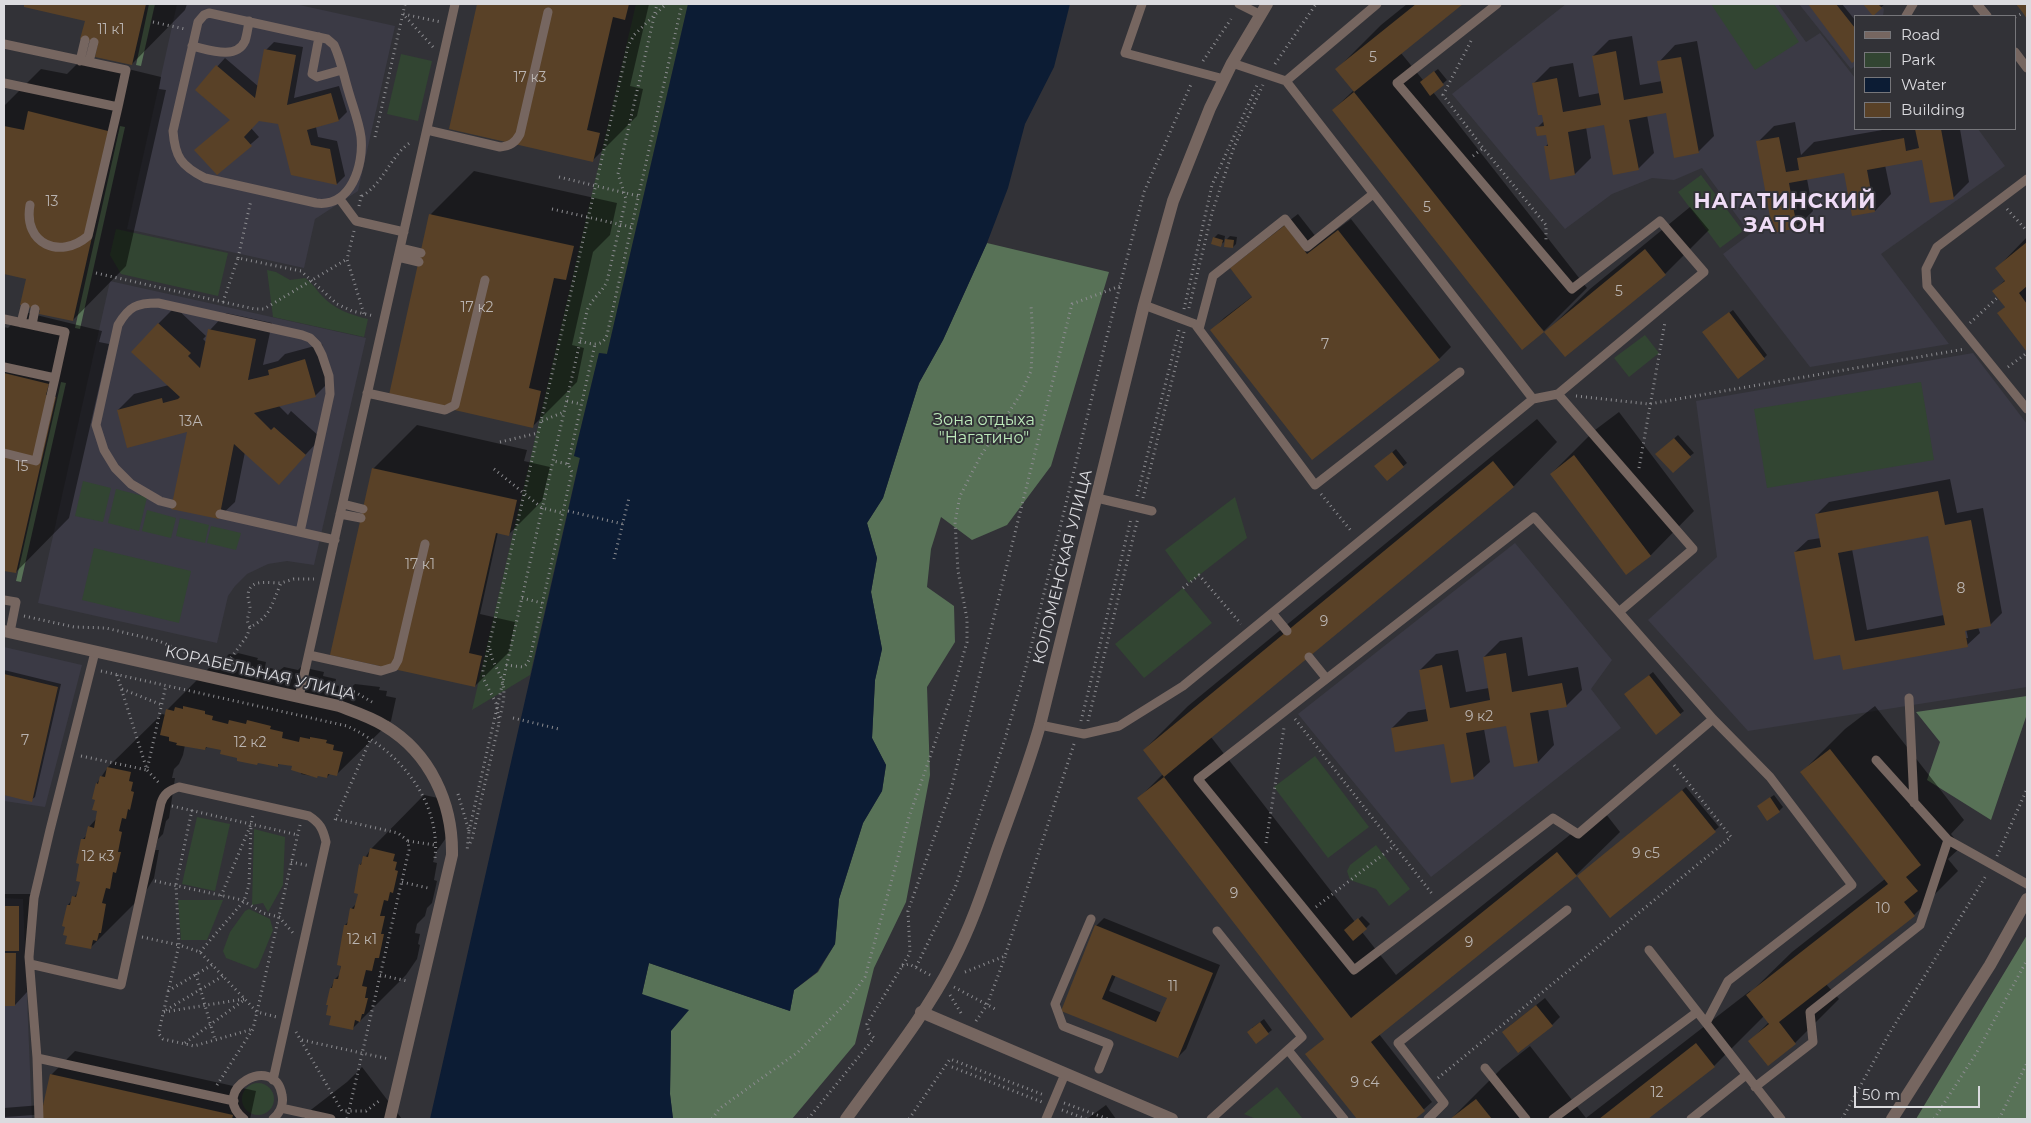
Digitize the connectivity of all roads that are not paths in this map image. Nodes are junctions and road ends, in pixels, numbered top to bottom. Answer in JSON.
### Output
{"nodes":[{"id":1,"x":456,"y":4,"type":"edge"},
{"id":2,"x":1142,"y":4,"type":"edge"},
{"id":3,"x":1239,"y":4,"type":"edge"},
{"id":4,"x":1377,"y":4,"type":"edge"},
{"id":5,"x":1497,"y":4,"type":"edge"},
{"id":6,"x":1913,"y":4,"type":"edge"},
{"id":7,"x":1977,"y":4,"type":"edge"},
{"id":8,"x":1264,"y":9,"type":"edge"},
{"id":9,"x":548,"y":12,"type":"dead end"},
{"id":10,"x":1907,"y":15,"type":"edge"},
{"id":11,"x":1986,"y":15,"type":"edge"},
{"id":12,"x":249,"y":21,"type":"junction"},
{"id":13,"x":319,"y":37,"type":"junction"},
{"id":14,"x":89,"y":41,"type":"dead end"},
{"id":15,"x":4,"y":44,"type":"edge"},
{"id":16,"x":192,"y":46,"type":"junction"},
{"id":17,"x":2016,"y":53,"type":"edge"},
{"id":18,"x":85,"y":62,"type":"junction"},
{"id":19,"x":1232,"y":63,"type":"junction"},
{"id":20,"x":2027,"y":68,"type":"edge"},
{"id":21,"x":342,"y":70,"type":"junction"},
{"id":22,"x":1224,"y":78,"type":"junction"},
{"id":23,"x":1286,"y":81,"type":"junction"},
{"id":24,"x":4,"y":83,"type":"edge"},
{"id":25,"x":118,"y":107,"type":"junction"},
{"id":26,"x":427,"y":132,"type":"junction"},
{"id":27,"x":2027,"y":179,"type":"edge"},
{"id":28,"x":1373,"y":194,"type":"junction"},
{"id":29,"x":339,"y":198,"type":"junction"},
{"id":30,"x":30,"y":205,"type":"dead end"},
{"id":31,"x":404,"y":232,"type":"junction"},
{"id":32,"x":399,"y":253,"type":"junction"},
{"id":33,"x":420,"y":257,"type":"dead end"},
{"id":34,"x":485,"y":280,"type":"dead end"},
{"id":35,"x":1144,"y":305,"type":"junction"},
{"id":36,"x":25,"y":306,"type":"dead end"},
{"id":37,"x":35,"y":309,"type":"dead end"},
{"id":38,"x":4,"y":319,"type":"edge"},
{"id":39,"x":21,"y":322,"type":"junction"},
{"id":40,"x":32,"y":325,"type":"junction"},
{"id":41,"x":1198,"y":329,"type":"junction"},
{"id":42,"x":4,"y":367,"type":"edge"},
{"id":43,"x":1460,"y":372,"type":"dead end"},
{"id":44,"x":55,"y":378,"type":"junction"},
{"id":45,"x":368,"y":393,"type":"junction"},
{"id":46,"x":1558,"y":394,"type":"junction"},
{"id":47,"x":1533,"y":399,"type":"junction"},
{"id":48,"x":2027,"y":409,"type":"edge"},
{"id":49,"x":4,"y":453,"type":"edge"},
{"id":50,"x":1097,"y":498,"type":"junction"},
{"id":51,"x":172,"y":504,"type":"dead end"},
{"id":52,"x":343,"y":504,"type":"junction"},
{"id":53,"x":363,"y":508,"type":"dead end"},
{"id":54,"x":1152,"y":511,"type":"dead end"},
{"id":55,"x":220,"y":514,"type":"dead end"},
{"id":56,"x":340,"y":514,"type":"junction"},
{"id":57,"x":361,"y":518,"type":"dead end"},
{"id":58,"x":300,"y":532,"type":"junction"},
{"id":59,"x":334,"y":540,"type":"junction"},
{"id":60,"x":425,"y":544,"type":"dead end"},
{"id":61,"x":4,"y":600,"type":"edge"},
{"id":62,"x":1619,"y":612,"type":"junction"},
{"id":63,"x":1272,"y":613,"type":"junction"},
{"id":64,"x":1287,"y":631,"type":"dead end"},
{"id":65,"x":7,"y":632,"type":"edge"},
{"id":66,"x":95,"y":652,"type":"junction"},
{"id":67,"x":308,"y":655,"type":"junction"},
{"id":68,"x":1309,"y":657,"type":"dead end"},
{"id":69,"x":1326,"y":678,"type":"junction"},
{"id":70,"x":299,"y":697,"type":"junction"},
{"id":71,"x":1910,"y":698,"type":"dead end"},
{"id":72,"x":1713,"y":719,"type":"junction"},
{"id":73,"x":1040,"y":725,"type":"junction"},
{"id":74,"x":1876,"y":760,"type":"dead end"},
{"id":75,"x":1914,"y":803,"type":"junction"},
{"id":76,"x":1948,"y":840,"type":"junction"},
{"id":77,"x":2027,"y":884,"type":"edge"},
{"id":78,"x":2027,"y":898,"type":"edge"},
{"id":79,"x":1567,"y":910,"type":"dead end"},
{"id":80,"x":1091,"y":919,"type":"dead end"},
{"id":81,"x":1217,"y":932,"type":"dead end"},
{"id":82,"x":1649,"y":950,"type":"dead end"},
{"id":83,"x":30,"y":964,"type":"junction"},
{"id":84,"x":922,"y":1012,"type":"junction"},
{"id":85,"x":1698,"y":1012,"type":"junction"},
{"id":86,"x":1706,"y":1023,"type":"junction"},
{"id":87,"x":1288,"y":1050,"type":"junction"},
{"id":88,"x":37,"y":1058,"type":"junction"},
{"id":89,"x":1485,"y":1068,"type":"dead end"},
{"id":90,"x":1099,"y":1069,"type":"dead end"},
{"id":91,"x":1065,"y":1074,"type":"junction"},
{"id":92,"x":1746,"y":1075,"type":"junction"},
{"id":93,"x":272,"y":1080,"type":"junction"},
{"id":94,"x":1755,"y":1087,"type":"junction"},
{"id":95,"x":234,"y":1101,"type":"junction"},
{"id":96,"x":281,"y":1108,"type":"junction"},
{"id":97,"x":1148,"y":1115,"type":"edge"},
{"id":98,"x":39,"y":1119,"type":"edge"},
{"id":99,"x":243,"y":1119,"type":"edge"},
{"id":100,"x":273,"y":1119,"type":"edge"},
{"id":101,"x":331,"y":1119,"type":"edge"},
{"id":102,"x":390,"y":1119,"type":"edge"},
{"id":103,"x":846,"y":1119,"type":"edge"},
{"id":104,"x":1046,"y":1119,"type":"edge"},
{"id":105,"x":1172,"y":1119,"type":"edge"},
{"id":106,"x":1211,"y":1119,"type":"edge"},
{"id":107,"x":1344,"y":1119,"type":"edge"},
{"id":108,"x":1428,"y":1119,"type":"edge"},
{"id":109,"x":1526,"y":1119,"type":"edge"},
{"id":110,"x":1553,"y":1119,"type":"edge"},
{"id":111,"x":1691,"y":1119,"type":"edge"},
{"id":112,"x":1781,"y":1119,"type":"edge"},
{"id":113,"x":1892,"y":1119,"type":"edge"}],
"edges":[{"from":1,"to":26,"type":"lane"},
{"from":2,"to":22,"type":"lane"},
{"from":3,"to":8,"type":"lane"},
{"from":4,"to":23,"type":"lane"},
{"from":5,"to":46,"type":"lane"},
{"from":6,"to":10,"type":"lane"},
{"from":7,"to":11,"type":"lane"},
{"from":8,"to":19,"type":"street","name":"КОЛОМЕНСКАЯ УЛИЦА"},
{"from":9,"to":26,"type":"lane"},
{"from":12,"to":13,"type":"lane"},
{"from":12,"to":16,"type":"lane"},
{"from":12,"to":16,"type":"lane"},
{"from":13,"to":21,"type":"lane"},
{"from":13,"to":21,"type":"lane"},
{"from":14,"to":18,"type":"lane"},
{"from":15,"to":18,"type":"lane"},
{"from":16,"to":29,"type":"lane"},
{"from":17,"to":20,"type":"lane"},
{"from":18,"to":25,"type":"lane"},
{"from":19,"to":22,"type":"street","name":"КОЛОМЕНСКАЯ УЛИЦА"},
{"from":19,"to":23,"type":"lane"},
{"from":21,"to":29,"type":"lane"},
{"from":22,"to":35,"type":"street","name":"КОЛОМЕНСКАЯ УЛИЦА"},
{"from":23,"to":28,"type":"lane"},
{"from":24,"to":25,"type":"lane"},
{"from":25,"to":30,"type":"lane"},
{"from":26,"to":31,"type":"lane"},
{"from":27,"to":48,"type":"lane"},
{"from":28,"to":41,"type":"lane"},
{"from":28,"to":47,"type":"lane"},
{"from":29,"to":31,"type":"lane"},
{"from":31,"to":32,"type":"lane"},
{"from":32,"to":33,"type":"lane"},
{"from":32,"to":45,"type":"lane"},
{"from":34,"to":45,"type":"lane"},
{"from":35,"to":41,"type":"lane"},
{"from":35,"to":50,"type":"street","name":"КОЛОМЕНСКАЯ УЛИЦА"},
{"from":36,"to":39,"type":"lane"},
{"from":37,"to":40,"type":"lane"},
{"from":38,"to":39,"type":"lane"},
{"from":39,"to":40,"type":"lane"},
{"from":40,"to":44,"type":"lane"},
{"from":41,"to":43,"type":"lane"},
{"from":42,"to":44,"type":"lane"},
{"from":44,"to":49,"type":"lane"},
{"from":45,"to":52,"type":"lane"},
{"from":46,"to":47,"type":"lane"},
{"from":46,"to":62,"type":"lane"},
{"from":47,"to":63,"type":"lane"},
{"from":50,"to":54,"type":"lane"},
{"from":50,"to":73,"type":"street","name":"КОЛОМЕНСКАЯ УЛИЦА"},
{"from":51,"to":58,"type":"lane"},
{"from":52,"to":53,"type":"lane"},
{"from":52,"to":56,"type":"lane"},
{"from":55,"to":58,"type":"lane"},
{"from":56,"to":57,"type":"lane"},
{"from":56,"to":59,"type":"lane"},
{"from":58,"to":59,"type":"lane"},
{"from":59,"to":67,"type":"lane"},
{"from":60,"to":67,"type":"lane"},
{"from":61,"to":65,"type":"lane"},
{"from":62,"to":69,"type":"lane"},
{"from":62,"to":72,"type":"lane"},
{"from":63,"to":64,"type":"lane"},
{"from":63,"to":73,"type":"lane"},
{"from":65,"to":66,"type":"street","name":"КОРАБЕЛЬНАЯ УЛИЦА"},
{"from":66,"to":70,"type":"street","name":"КОРАБЕЛЬНАЯ УЛИЦА"},
{"from":66,"to":83,"type":"lane"},
{"from":67,"to":70,"type":"lane"},
{"from":68,"to":69,"type":"lane"},
{"from":69,"to":72,"type":"lane"},
{"from":70,"to":102,"type":"street","name":"КОРАБЕЛЬНАЯ УЛИЦА"},
{"from":71,"to":75,"type":"lane"},
{"from":72,"to":86,"type":"lane"},
{"from":73,"to":84,"type":"street","name":"КОЛОМЕНСКАЯ УЛИЦА"},
{"from":74,"to":75,"type":"lane"},
{"from":75,"to":76,"type":"lane"},
{"from":76,"to":77,"type":"lane"},
{"from":76,"to":94,"type":"lane"},
{"from":78,"to":113,"type":"street"},
{"from":79,"to":108,"type":"lane"},
{"from":80,"to":90,"type":"lane"},
{"from":81,"to":87,"type":"lane"},
{"from":82,"to":85,"type":"lane"},
{"from":83,"to":88,"type":"lane"},
{"from":83,"to":93,"type":"lane"},
{"from":84,"to":91,"type":"street"},
{"from":84,"to":103,"type":"street","name":"КОЛОМЕНСКАЯ УЛИЦА"},
{"from":85,"to":86,"type":"lane"},
{"from":85,"to":110,"type":"lane"},
{"from":86,"to":92,"type":"lane"},
{"from":87,"to":106,"type":"lane"},
{"from":87,"to":107,"type":"lane"},
{"from":88,"to":95,"type":"lane"},
{"from":88,"to":98,"type":"lane"},
{"from":89,"to":109,"type":"lane"},
{"from":91,"to":97,"type":"street"},
{"from":91,"to":104,"type":"lane"},
{"from":92,"to":94,"type":"lane"},
{"from":92,"to":111,"type":"lane"},
{"from":93,"to":95,"type":"lane"},
{"from":93,"to":96,"type":"lane"},
{"from":94,"to":112,"type":"lane"},
{"from":95,"to":99,"type":"lane"},
{"from":96,"to":100,"type":"lane"},
{"from":96,"to":101,"type":"lane"},
{"from":97,"to":105,"type":"street"}]}
